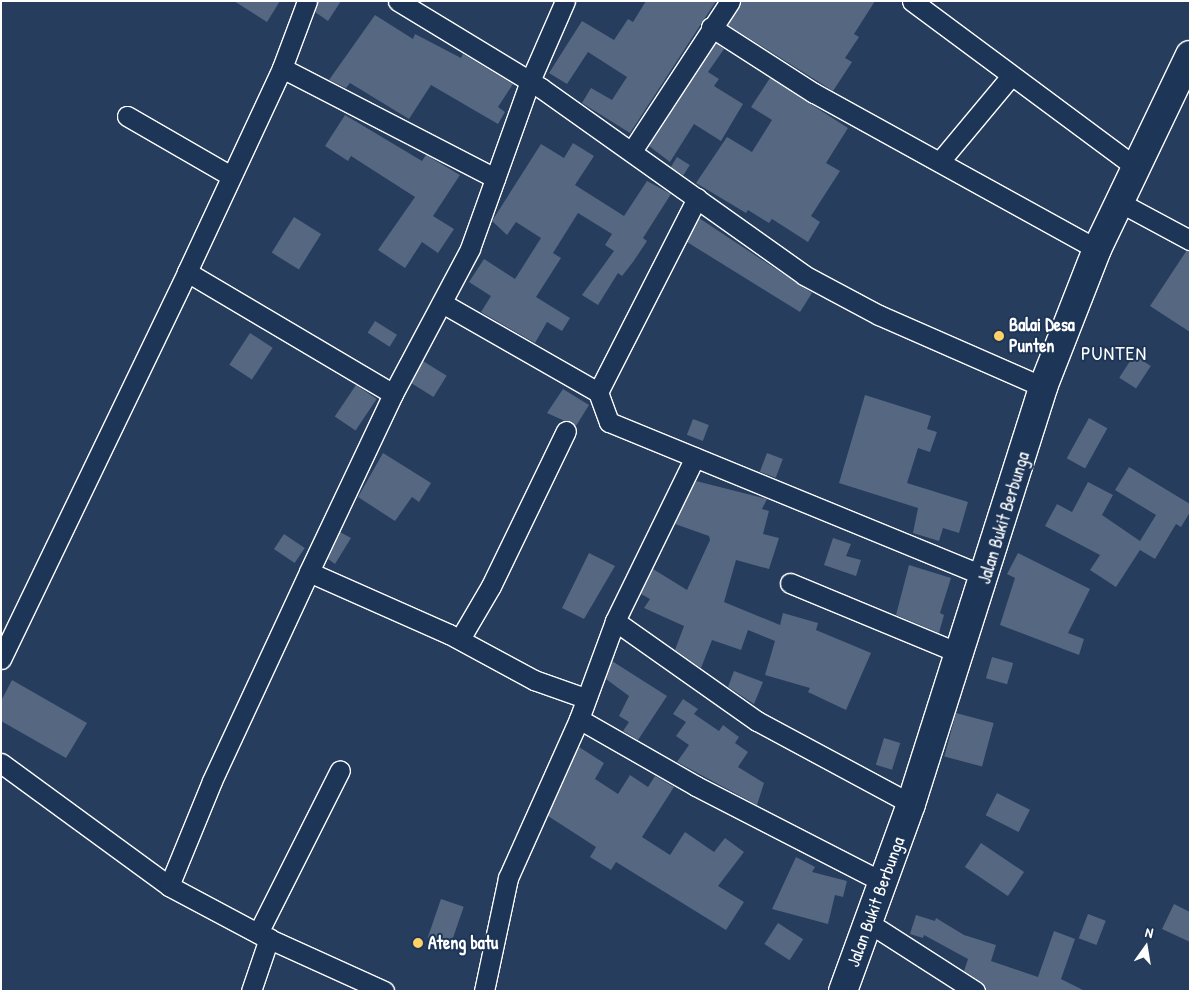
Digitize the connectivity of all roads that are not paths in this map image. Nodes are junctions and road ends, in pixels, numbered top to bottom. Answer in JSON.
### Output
{"nodes":[{"id":1,"x":307,"y":1,"type":"edge"},
{"id":2,"x":398,"y":1,"type":"edge"},
{"id":3,"x":730,"y":1,"type":"edge"},
{"id":4,"x":912,"y":1,"type":"edge"},
{"id":5,"x":559,"y":3,"type":"edge"},
{"id":6,"x":711,"y":27,"type":"junction"},
{"id":7,"x":1190,"y":55,"type":"edge"},
{"id":8,"x":282,"y":68,"type":"junction"},
{"id":9,"x":1011,"y":76,"type":"junction"},
{"id":10,"x":530,"y":81,"type":"junction"},
{"id":11,"x":127,"y":116,"type":"dead end"},
{"id":12,"x":632,"y":151,"type":"junction"},
{"id":13,"x":941,"y":160,"type":"junction"},
{"id":14,"x":1134,"y":166,"type":"junction"},
{"id":15,"x":231,"y":176,"type":"junction"},
{"id":16,"x":495,"y":178,"type":"junction"},
{"id":17,"x":697,"y":198,"type":"junction"},
{"id":18,"x":1119,"y":202,"type":"junction"},
{"id":19,"x":1190,"y":240,"type":"edge"},
{"id":20,"x":1097,"y":249,"type":"junction"},
{"id":21,"x":187,"y":272,"type":"junction"},
{"id":22,"x":442,"y":303,"type":"junction"},
{"id":23,"x":1043,"y":387,"type":"junction"},
{"id":24,"x":598,"y":392,"type":"junction"},
{"id":25,"x":393,"y":394,"type":"junction"},
{"id":26,"x":566,"y":431,"type":"dead end"},
{"id":27,"x":695,"y":457,"type":"junction"},
{"id":28,"x":309,"y":572,"type":"junction"},
{"id":29,"x":986,"y":577,"type":"junction"},
{"id":30,"x":790,"y":583,"type":"dead end"},
{"id":31,"x":615,"y":621,"type":"junction"},
{"id":32,"x":460,"y":639,"type":"junction"},
{"id":33,"x":960,"y":654,"type":"junction"},
{"id":34,"x":1,"y":659,"type":"edge"},
{"id":35,"x":585,"y":698,"type":"junction"},
{"id":36,"x":579,"y":719,"type":"junction"},
{"id":37,"x":1,"y":763,"type":"edge"},
{"id":38,"x":340,"y":770,"type":"dead end"},
{"id":39,"x":911,"y":804,"type":"junction"},
{"id":40,"x":883,"y":882,"type":"junction"},
{"id":41,"x":169,"y":886,"type":"junction"},
{"id":42,"x":869,"y":923,"type":"junction"},
{"id":43,"x":263,"y":935,"type":"junction"},
{"id":44,"x":342,"y":983,"type":"edge"},
{"id":45,"x":251,"y":991,"type":"edge"},
{"id":46,"x":384,"y":991,"type":"edge"},
{"id":47,"x":484,"y":991,"type":"edge"},
{"id":48,"x":843,"y":991,"type":"edge"},
{"id":49,"x":975,"y":991,"type":"edge"}],
"edges":[{"from":1,"to":8,"type":"street"},
{"from":2,"to":10,"type":"street"},
{"from":3,"to":6,"type":"street"},
{"from":4,"to":9,"type":"street"},
{"from":5,"to":10,"type":"street"},
{"from":6,"to":12,"type":"street"},
{"from":6,"to":13,"type":"street"},
{"from":7,"to":14,"type":"main road","name":"Jalan Bukit Berbunga"},
{"from":8,"to":15,"type":"street"},
{"from":8,"to":16,"type":"street"},
{"from":9,"to":13,"type":"street"},
{"from":9,"to":14,"type":"street"},
{"from":10,"to":12,"type":"street"},
{"from":10,"to":16,"type":"street"},
{"from":11,"to":15,"type":"street"},
{"from":12,"to":17,"type":"street"},
{"from":13,"to":20,"type":"street"},
{"from":14,"to":18,"type":"main road","name":"Jalan Bukit Berbunga"},
{"from":15,"to":21,"type":"street"},
{"from":16,"to":22,"type":"street"},
{"from":17,"to":23,"type":"street"},
{"from":17,"to":24,"type":"street"},
{"from":18,"to":19,"type":"street"},
{"from":18,"to":20,"type":"main road","name":"Jalan Bukit Berbunga"},
{"from":20,"to":23,"type":"main road","name":"Jalan Bukit Berbunga"},
{"from":21,"to":25,"type":"street"},
{"from":21,"to":34,"type":"street"},
{"from":22,"to":24,"type":"street"},
{"from":22,"to":25,"type":"street"},
{"from":23,"to":29,"type":"main road","name":"Jalan Bukit Berbunga"},
{"from":24,"to":27,"type":"street"},
{"from":25,"to":28,"type":"street"},
{"from":26,"to":32,"type":"street"},
{"from":27,"to":29,"type":"street"},
{"from":27,"to":31,"type":"street"},
{"from":28,"to":32,"type":"street"},
{"from":28,"to":41,"type":"street"},
{"from":29,"to":33,"type":"main road","name":"Jalan Bukit Berbunga"},
{"from":30,"to":33,"type":"street"},
{"from":31,"to":35,"type":"street"},
{"from":31,"to":39,"type":"street"},
{"from":32,"to":35,"type":"street"},
{"from":33,"to":39,"type":"main road","name":"Jalan Bukit Berbunga"},
{"from":35,"to":36,"type":"street"},
{"from":36,"to":40,"type":"street"},
{"from":36,"to":47,"type":"street"},
{"from":37,"to":41,"type":"street"},
{"from":38,"to":43,"type":"street"},
{"from":39,"to":40,"type":"main road","name":"Jalan Bukit Berbunga"},
{"from":40,"to":42,"type":"main road","name":"Jalan Bukit Berbunga"},
{"from":41,"to":43,"type":"street"},
{"from":42,"to":48,"type":"main road","name":"Jalan Bukit Berbunga"},
{"from":42,"to":49,"type":"street"},
{"from":43,"to":44,"type":"street"},
{"from":43,"to":45,"type":"street"},
{"from":44,"to":46,"type":"street"}]}
